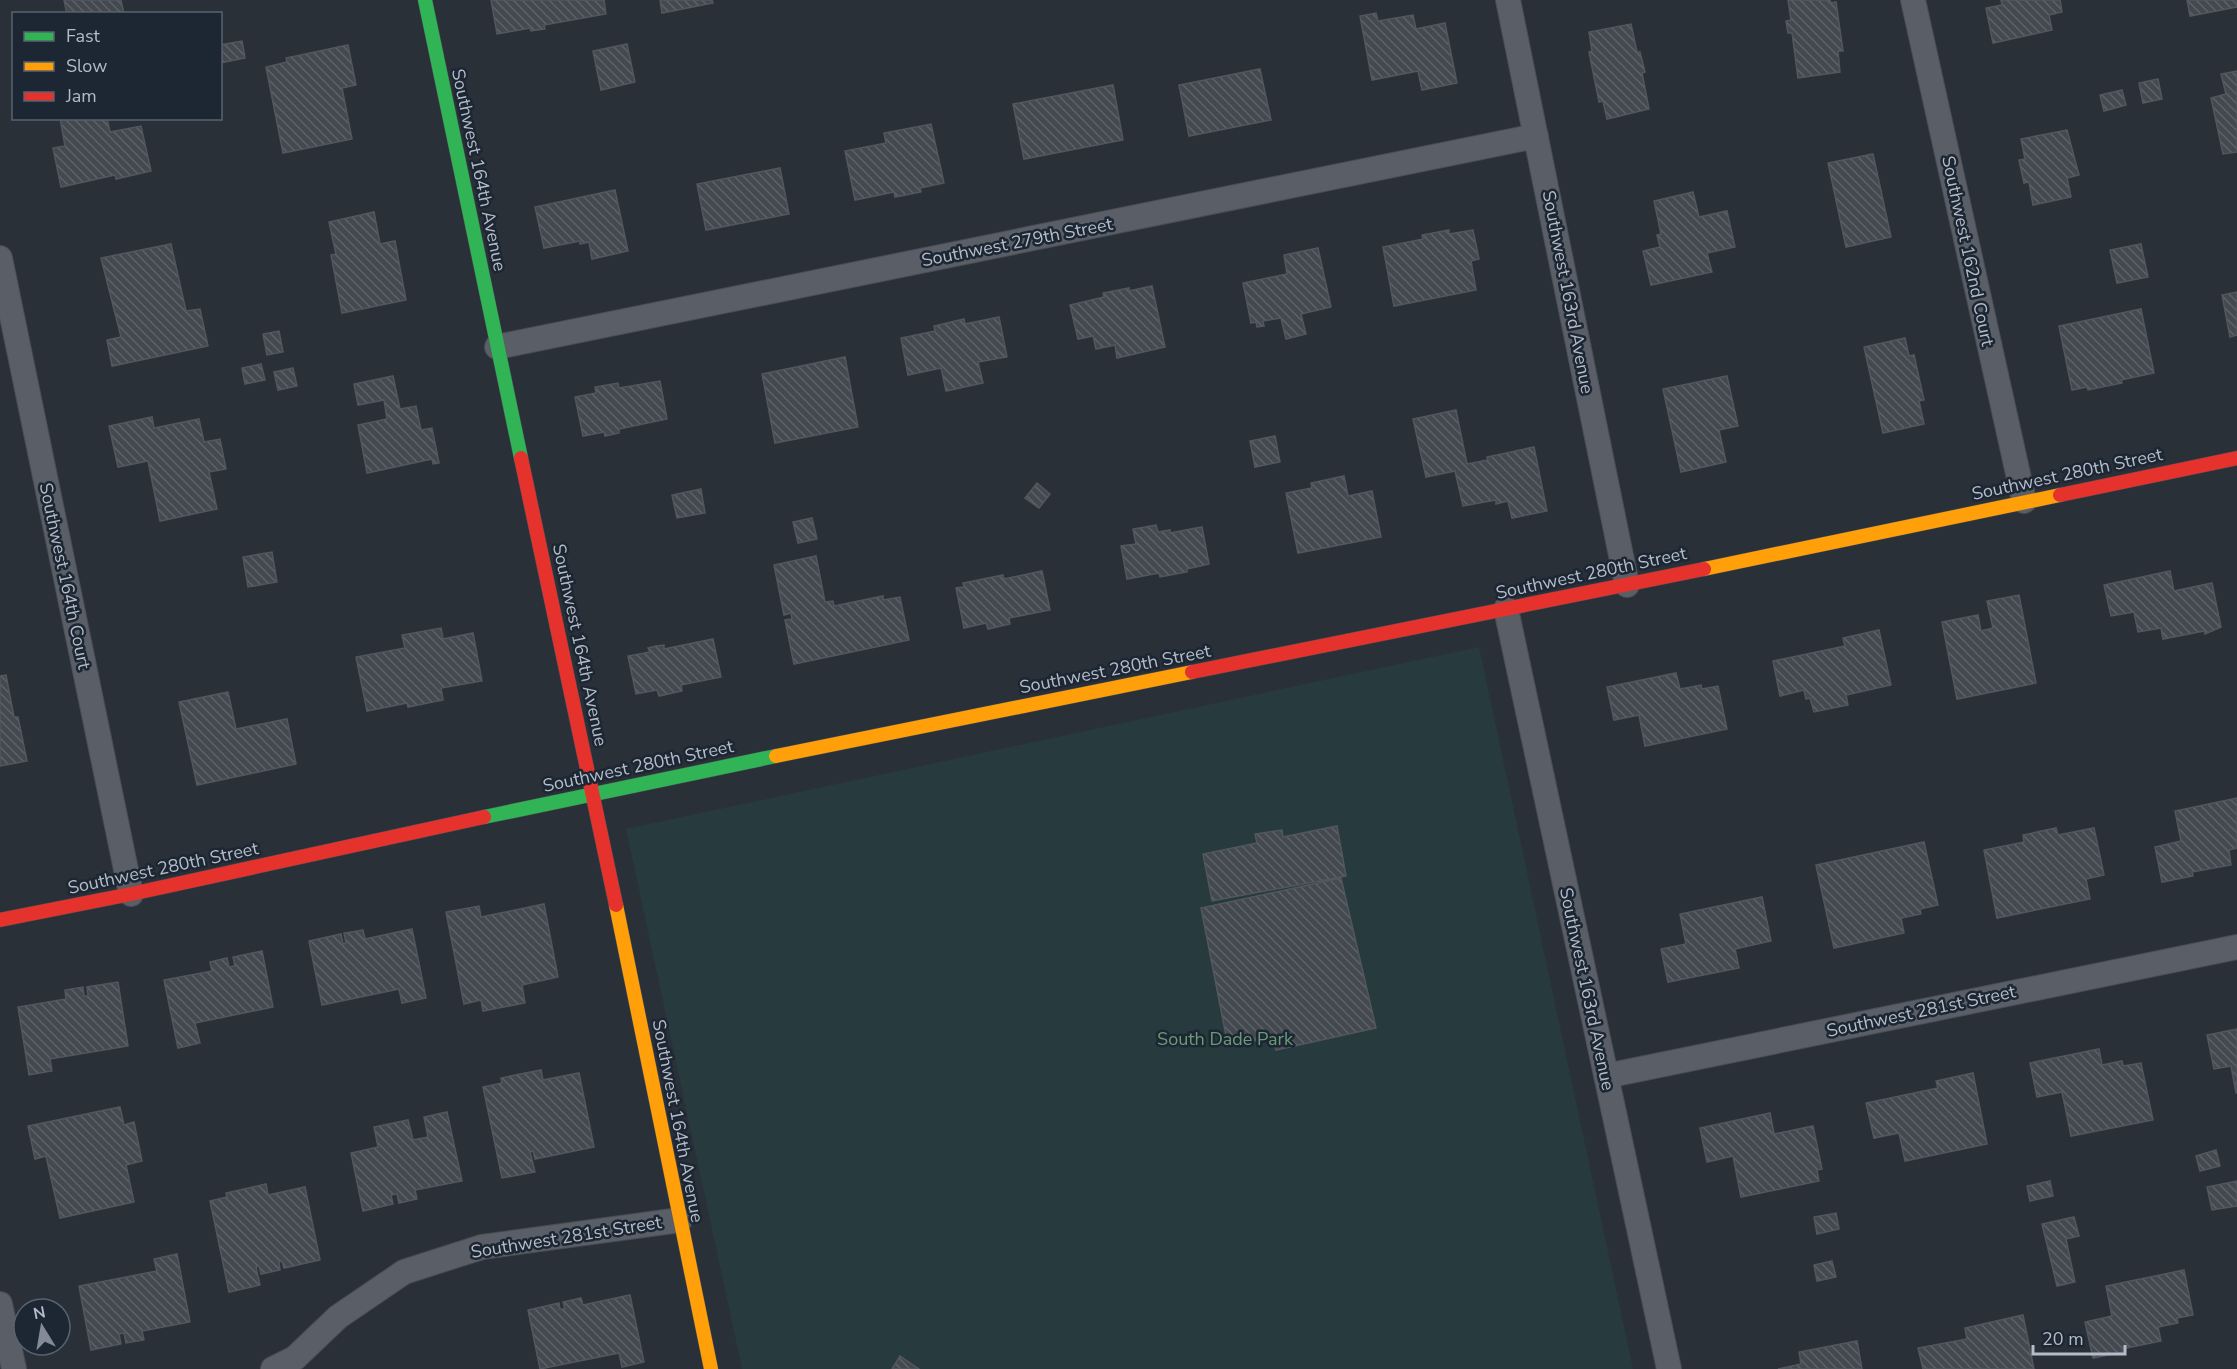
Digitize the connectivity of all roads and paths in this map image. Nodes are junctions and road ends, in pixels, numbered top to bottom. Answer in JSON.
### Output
{"nodes":[{"id":1,"x":425,"y":0,"type":"edge"},
{"id":2,"x":1508,"y":0,"type":"edge"},
{"id":3,"x":1913,"y":0,"type":"edge"},
{"id":4,"x":1536,"y":136,"type":"junction"},
{"id":5,"x":0,"y":258,"type":"edge"},
{"id":6,"x":497,"y":347,"type":"junction"},
{"id":7,"x":2237,"y":458,"type":"edge"},
{"id":8,"x":2024,"y":501,"type":"junction"},
{"id":9,"x":1627,"y":585,"type":"junction"},
{"id":10,"x":1506,"y":609,"type":"junction"},
{"id":11,"x":593,"y":793,"type":"junction"},
{"id":12,"x":131,"y":894,"type":"junction"},
{"id":13,"x":0,"y":920,"type":"edge"},
{"id":14,"x":2237,"y":947,"type":"edge"},
{"id":15,"x":1606,"y":1076,"type":"junction"},
{"id":16,"x":680,"y":1220,"type":"junction"},
{"id":17,"x":0,"y":1304,"type":"edge"},
{"id":18,"x":14,"y":1369,"type":"edge"},
{"id":19,"x":273,"y":1369,"type":"edge"},
{"id":20,"x":711,"y":1369,"type":"edge"},
{"id":21,"x":1669,"y":1369,"type":"edge"}],
"edges":[{"from":1,"to":6,"type":"street","name":"Southwest 164th Avenue"},
{"from":2,"to":4,"type":"street","name":"Southwest 163rd Avenue"},
{"from":3,"to":8,"type":"street","name":"Southwest 162nd Court"},
{"from":4,"to":6,"type":"street","name":"Southwest 279th Street"},
{"from":4,"to":9,"type":"street","name":"Southwest 163rd Avenue"},
{"from":5,"to":12,"type":"street","name":"Southwest 164th Court"},
{"from":6,"to":11,"type":"street","name":"Southwest 164th Avenue"},
{"from":7,"to":8,"type":"street","name":"Southwest 280th Street"},
{"from":8,"to":9,"type":"street","name":"Southwest 280th Street"},
{"from":9,"to":10,"type":"street","name":"Southwest 280th Street"},
{"from":10,"to":11,"type":"street","name":"Southwest 280th Street"},
{"from":10,"to":15,"type":"street","name":"Southwest 163rd Avenue"},
{"from":11,"to":12,"type":"street","name":"Southwest 280th Street"},
{"from":11,"to":16,"type":"street","name":"Southwest 164th Avenue"},
{"from":12,"to":13,"type":"street","name":"Southwest 280th Street"},
{"from":14,"to":15,"type":"street","name":"Southwest 281st Street"},
{"from":15,"to":21,"type":"street","name":"Southwest 163rd Avenue"},
{"from":16,"to":19,"type":"street","name":"Southwest 281st Street"},
{"from":16,"to":20,"type":"street","name":"Southwest 164th Avenue"},
{"from":17,"to":18,"type":"street"}]}
